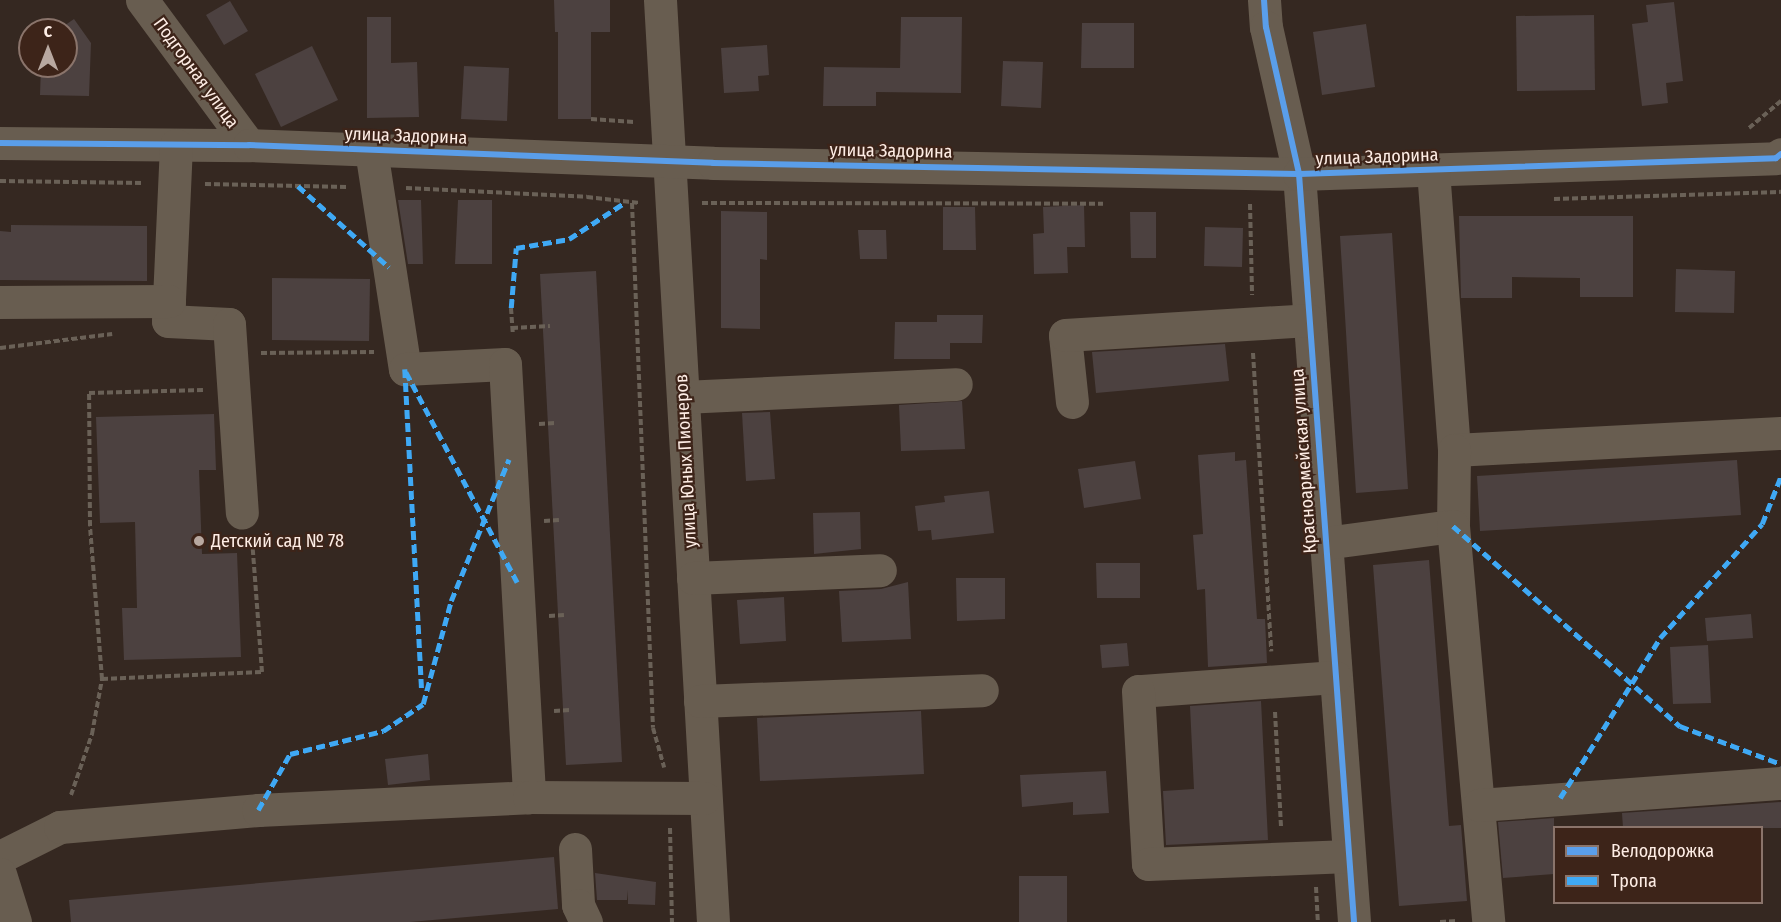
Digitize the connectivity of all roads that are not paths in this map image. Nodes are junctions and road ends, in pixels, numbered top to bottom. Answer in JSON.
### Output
{"nodes":[{"id":1,"x":142,"y":0,"type":"edge"},
{"id":2,"x":660,"y":0,"type":"edge"},
{"id":3,"x":1264,"y":0,"type":"edge"},
{"id":4,"x":0,"y":143,"type":"edge"},
{"id":5,"x":176,"y":145,"type":"junction"},
{"id":6,"x":249,"y":145,"type":"junction"},
{"id":7,"x":371,"y":150,"type":"junction"},
{"id":8,"x":1779,"y":157,"type":"edge"},
{"id":9,"x":669,"y":161,"type":"junction"},
{"id":10,"x":1433,"y":170,"type":"junction"},
{"id":11,"x":1299,"y":174,"type":"junction"},
{"id":12,"x":169,"y":301,"type":"junction"},
{"id":13,"x":0,"y":302,"type":"edge"},
{"id":14,"x":1309,"y":320,"type":"junction"},
{"id":15,"x":956,"y":384,"type":"dead end"},
{"id":16,"x":682,"y":397,"type":"junction"},
{"id":17,"x":1072,"y":402,"type":"dead end"},
{"id":18,"x":1781,"y":434,"type":"edge"},
{"id":19,"x":1454,"y":450,"type":"junction"},
{"id":20,"x":242,"y":513,"type":"road end"},
{"id":21,"x":1454,"y":526,"type":"junction"},
{"id":22,"x":1325,"y":543,"type":"junction"},
{"id":23,"x":880,"y":570,"type":"dead end"},
{"id":24,"x":693,"y":578,"type":"junction"},
{"id":25,"x":1335,"y":677,"type":"junction"},
{"id":26,"x":981,"y":690,"type":"dead end"},
{"id":27,"x":700,"y":701,"type":"junction"},
{"id":28,"x":1781,"y":783,"type":"edge"},
{"id":29,"x":529,"y":797,"type":"junction"},
{"id":30,"x":704,"y":798,"type":"junction"},
{"id":31,"x":1479,"y":805,"type":"junction"},
{"id":32,"x":575,"y":849,"type":"dead end"},
{"id":33,"x":1349,"y":856,"type":"junction"},
{"id":34,"x":0,"y":857,"type":"edge"},
{"id":35,"x":0,"y":874,"type":"edge"},
{"id":36,"x":15,"y":922,"type":"edge"},
{"id":37,"x":586,"y":922,"type":"edge"},
{"id":38,"x":713,"y":922,"type":"edge"},
{"id":39,"x":1354,"y":922,"type":"edge"},
{"id":40,"x":1488,"y":922,"type":"edge"}],
"edges":[{"from":1,"to":6,"type":"street","name":"Подгорная улица"},
{"from":2,"to":9,"type":"street","name":"улица Юных Пионеров"},
{"from":3,"to":11,"type":"street","name":"Красноармейская улица"},
{"from":4,"to":5,"type":"street","name":"улица Задорина"},
{"from":5,"to":6,"type":"street","name":"улица Задорина"},
{"from":5,"to":12,"type":"street"},
{"from":6,"to":7,"type":"street","name":"улица Задорина"},
{"from":7,"to":9,"type":"street","name":"улица Задорина"},
{"from":7,"to":29,"type":"street"},
{"from":8,"to":10,"type":"street","name":"улица Задорина"},
{"from":9,"to":11,"type":"street","name":"улица Задорина"},
{"from":9,"to":16,"type":"street","name":"улица Юных Пионеров"},
{"from":10,"to":11,"type":"street","name":"улица Задорина"},
{"from":10,"to":19,"type":"street"},
{"from":11,"to":14,"type":"street","name":"Красноармейская улица"},
{"from":12,"to":13,"type":"street"},
{"from":12,"to":20,"type":"street"},
{"from":14,"to":17,"type":"street"},
{"from":14,"to":22,"type":"street","name":"Красноармейская улица"},
{"from":15,"to":16,"type":"street"},
{"from":16,"to":24,"type":"street","name":"улица Юных Пионеров"},
{"from":18,"to":19,"type":"street"},
{"from":19,"to":21,"type":"street"},
{"from":21,"to":22,"type":"street"},
{"from":21,"to":31,"type":"street"},
{"from":22,"to":25,"type":"street","name":"Красноармейская улица"},
{"from":23,"to":24,"type":"street"},
{"from":24,"to":27,"type":"street","name":"улица Юных Пионеров"},
{"from":25,"to":33,"type":"street","name":"Красноармейская улица"},
{"from":25,"to":33,"type":"street"},
{"from":26,"to":27,"type":"street"},
{"from":27,"to":30,"type":"street","name":"улица Юных Пионеров"},
{"from":28,"to":31,"type":"street"},
{"from":29,"to":30,"type":"street"},
{"from":29,"to":34,"type":"street"},
{"from":30,"to":38,"type":"street","name":"улица Юных Пионеров"},
{"from":31,"to":40,"type":"street"},
{"from":32,"to":37,"type":"street"},
{"from":33,"to":39,"type":"street","name":"Красноармейская улица"},
{"from":35,"to":36,"type":"street"}]}
